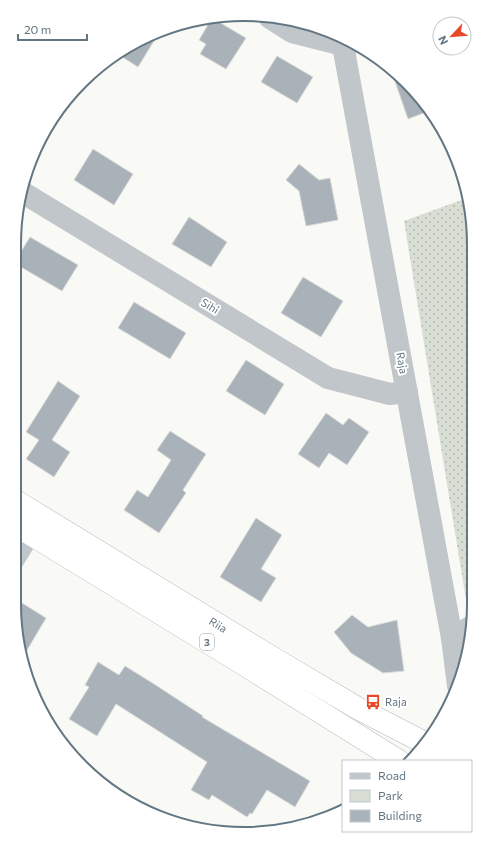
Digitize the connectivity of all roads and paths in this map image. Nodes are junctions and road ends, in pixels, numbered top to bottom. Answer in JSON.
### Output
{"nodes":[{"id":1,"x":279,"y":24,"type":"edge"},
{"id":2,"x":337,"y":41,"type":"edge"},
{"id":3,"x":345,"y":45,"type":"edge"},
{"id":4,"x":27,"y":195,"type":"edge"},
{"id":5,"x":407,"y":392,"type":"junction"},
{"id":6,"x":21,"y":512,"type":"edge"},
{"id":7,"x":28,"y":525,"type":"edge"},
{"id":8,"x":21,"y":542,"type":"edge"},
{"id":9,"x":465,"y":630,"type":"edge"},
{"id":10,"x":452,"y":638,"type":"junction"},
{"id":11,"x":456,"y":672,"type":"edge"},
{"id":12,"x":421,"y":740,"type":"edge"},
{"id":13,"x":397,"y":760,"type":"edge"}],
"edges":[{"from":1,"to":2,"type":"street"},
{"from":3,"to":5,"type":"street","name":"Raja"},
{"from":4,"to":5,"type":"street","name":"Sihi"},
{"from":5,"to":10,"type":"street","name":"Raja"},
{"from":6,"to":7,"type":"highway","name":"Riia","number":"3"},
{"from":7,"to":8,"type":"street"},
{"from":7,"to":12,"type":"highway","name":"Riia","number":"3"},
{"from":7,"to":13,"type":"highway","name":"Riia","number":"3"},
{"from":9,"to":10,"type":"street"},
{"from":10,"to":11,"type":"street","name":"Raja"}]}
